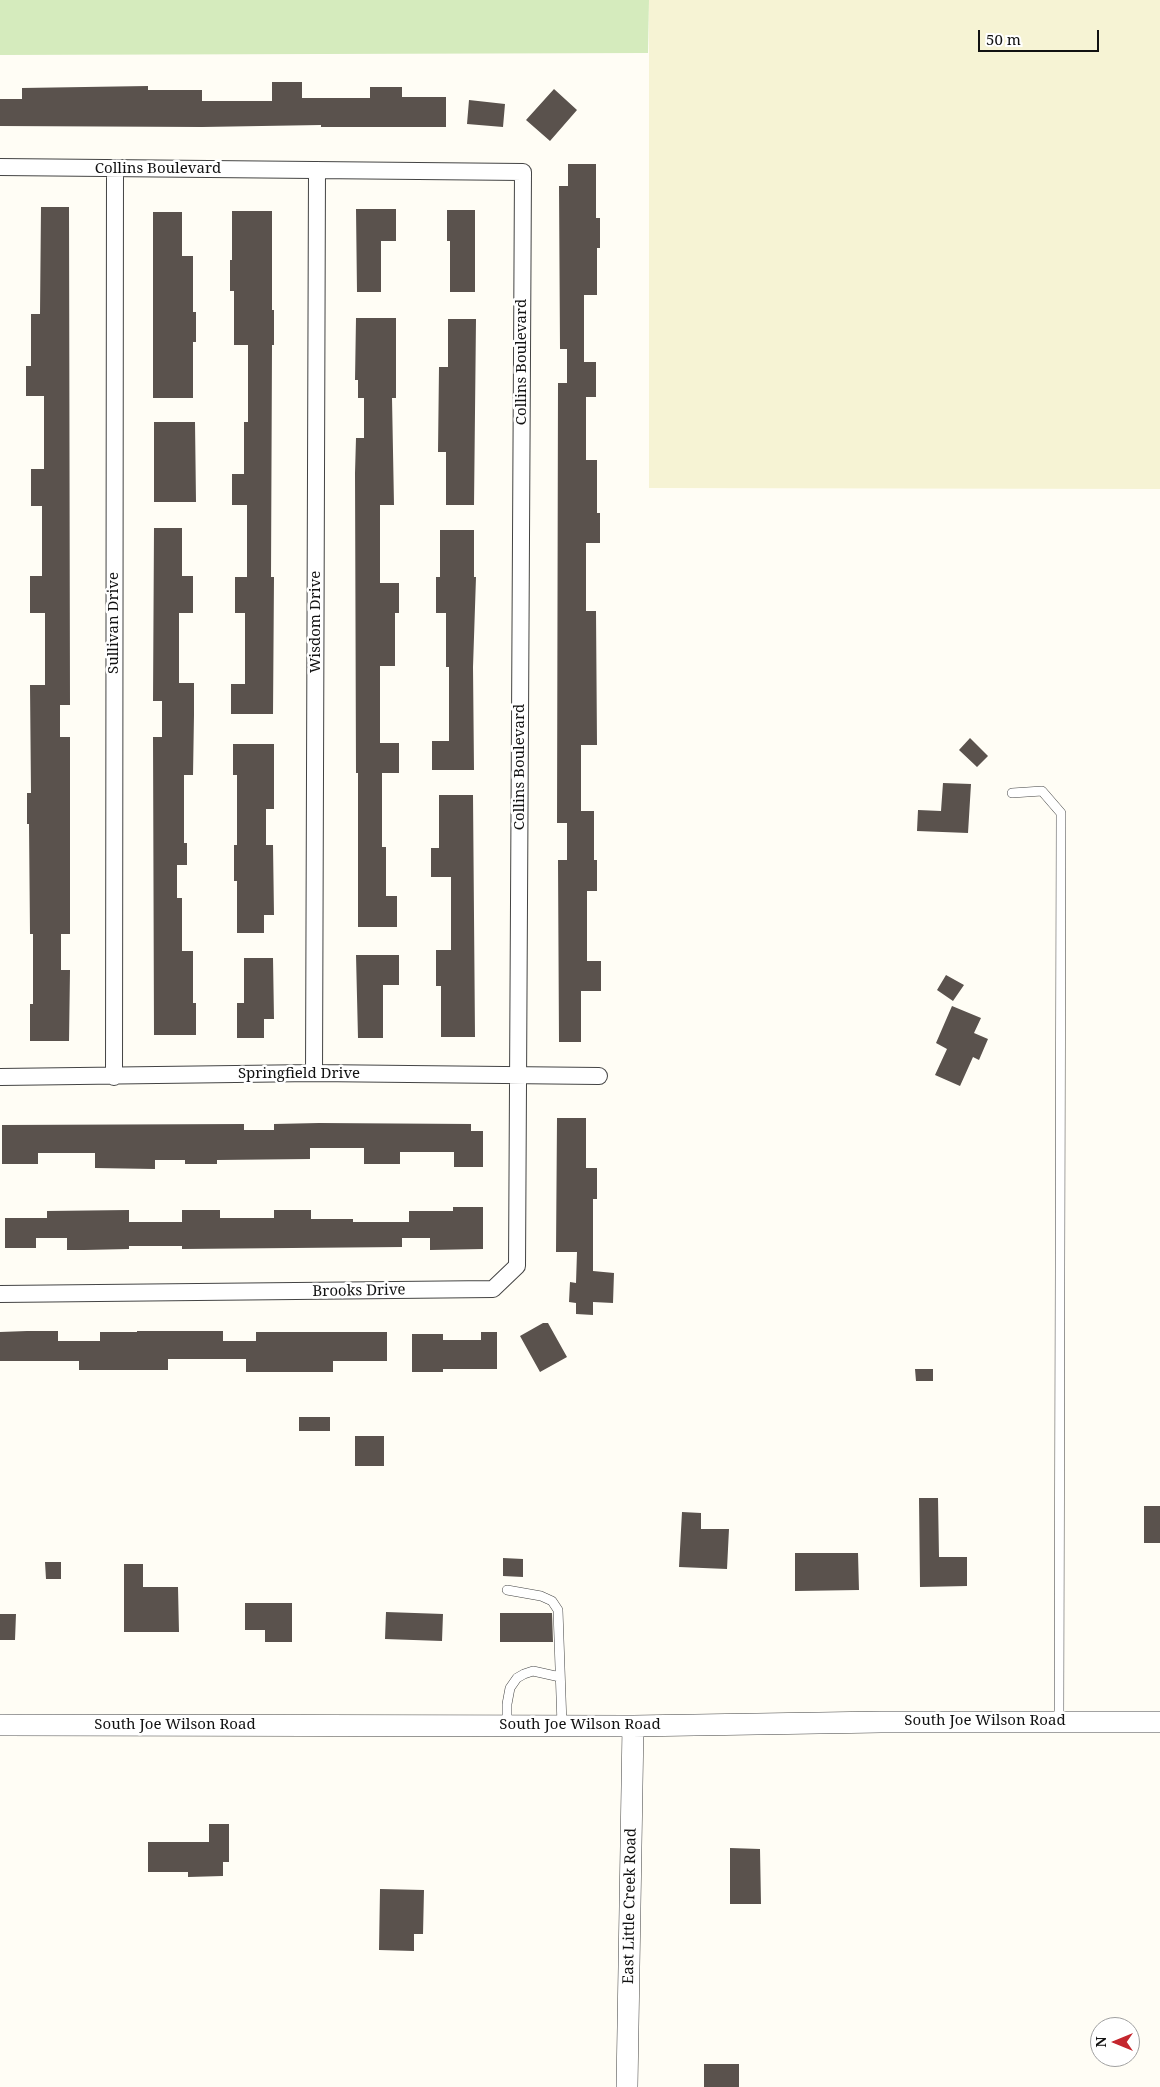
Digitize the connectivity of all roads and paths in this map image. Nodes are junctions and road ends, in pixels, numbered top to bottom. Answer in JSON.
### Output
{"nodes":[{"id":1,"x":0,"y":168,"type":"edge"},
{"id":2,"x":115,"y":168,"type":"junction"},
{"id":3,"x":317,"y":170,"type":"junction"},
{"id":4,"x":1012,"y":793,"type":"dead end"},
{"id":5,"x":314,"y":1073,"type":"junction"},
{"id":6,"x":519,"y":1075,"type":"junction"},
{"id":7,"x":598,"y":1076,"type":"dead end"},
{"id":8,"x":0,"y":1077,"type":"edge"},
{"id":9,"x":114,"y":1077,"type":"junction"},
{"id":10,"x":0,"y":1294,"type":"edge"},
{"id":11,"x":507,"y":1590,"type":"dead end"},
{"id":12,"x":560,"y":1678,"type":"junction"},
{"id":13,"x":1059,"y":1721,"type":"junction"},
{"id":14,"x":1160,"y":1722,"type":"edge"},
{"id":15,"x":0,"y":1725,"type":"edge"},
{"id":16,"x":507,"y":1726,"type":"junction"},
{"id":17,"x":562,"y":1726,"type":"junction"},
{"id":18,"x":633,"y":1726,"type":"junction"},
{"id":19,"x":627,"y":2087,"type":"edge"}],
"edges":[{"from":1,"to":2,"type":"street","name":"Collins Boulevard"},
{"from":2,"to":3,"type":"street","name":"Collins Boulevard"},
{"from":2,"to":9,"type":"street","name":"Sullivan Drive"},
{"from":3,"to":5,"type":"street","name":"Wisdom Drive"},
{"from":3,"to":6,"type":"street","name":"Collins Boulevard"},
{"from":4,"to":13,"type":"lane"},
{"from":5,"to":6,"type":"street","name":"Springfield Drive"},
{"from":5,"to":9,"type":"street","name":"Springfield Drive"},
{"from":6,"to":7,"type":"street","name":"Springfield Drive"},
{"from":6,"to":10,"type":"street","name":"Brooks Drive"},
{"from":8,"to":9,"type":"street","name":"Springfield Drive"},
{"from":11,"to":12,"type":"lane"},
{"from":12,"to":16,"type":"lane"},
{"from":12,"to":17,"type":"lane"},
{"from":13,"to":14,"type":"street","name":"South Joe Wilson Road"},
{"from":13,"to":18,"type":"street","name":"South Joe Wilson Road"},
{"from":15,"to":16,"type":"street","name":"South Joe Wilson Road"},
{"from":16,"to":17,"type":"street","name":"South Joe Wilson Road"},
{"from":17,"to":18,"type":"street","name":"South Joe Wilson Road"},
{"from":18,"to":19,"type":"street","name":"East Little Creek Road"}]}
